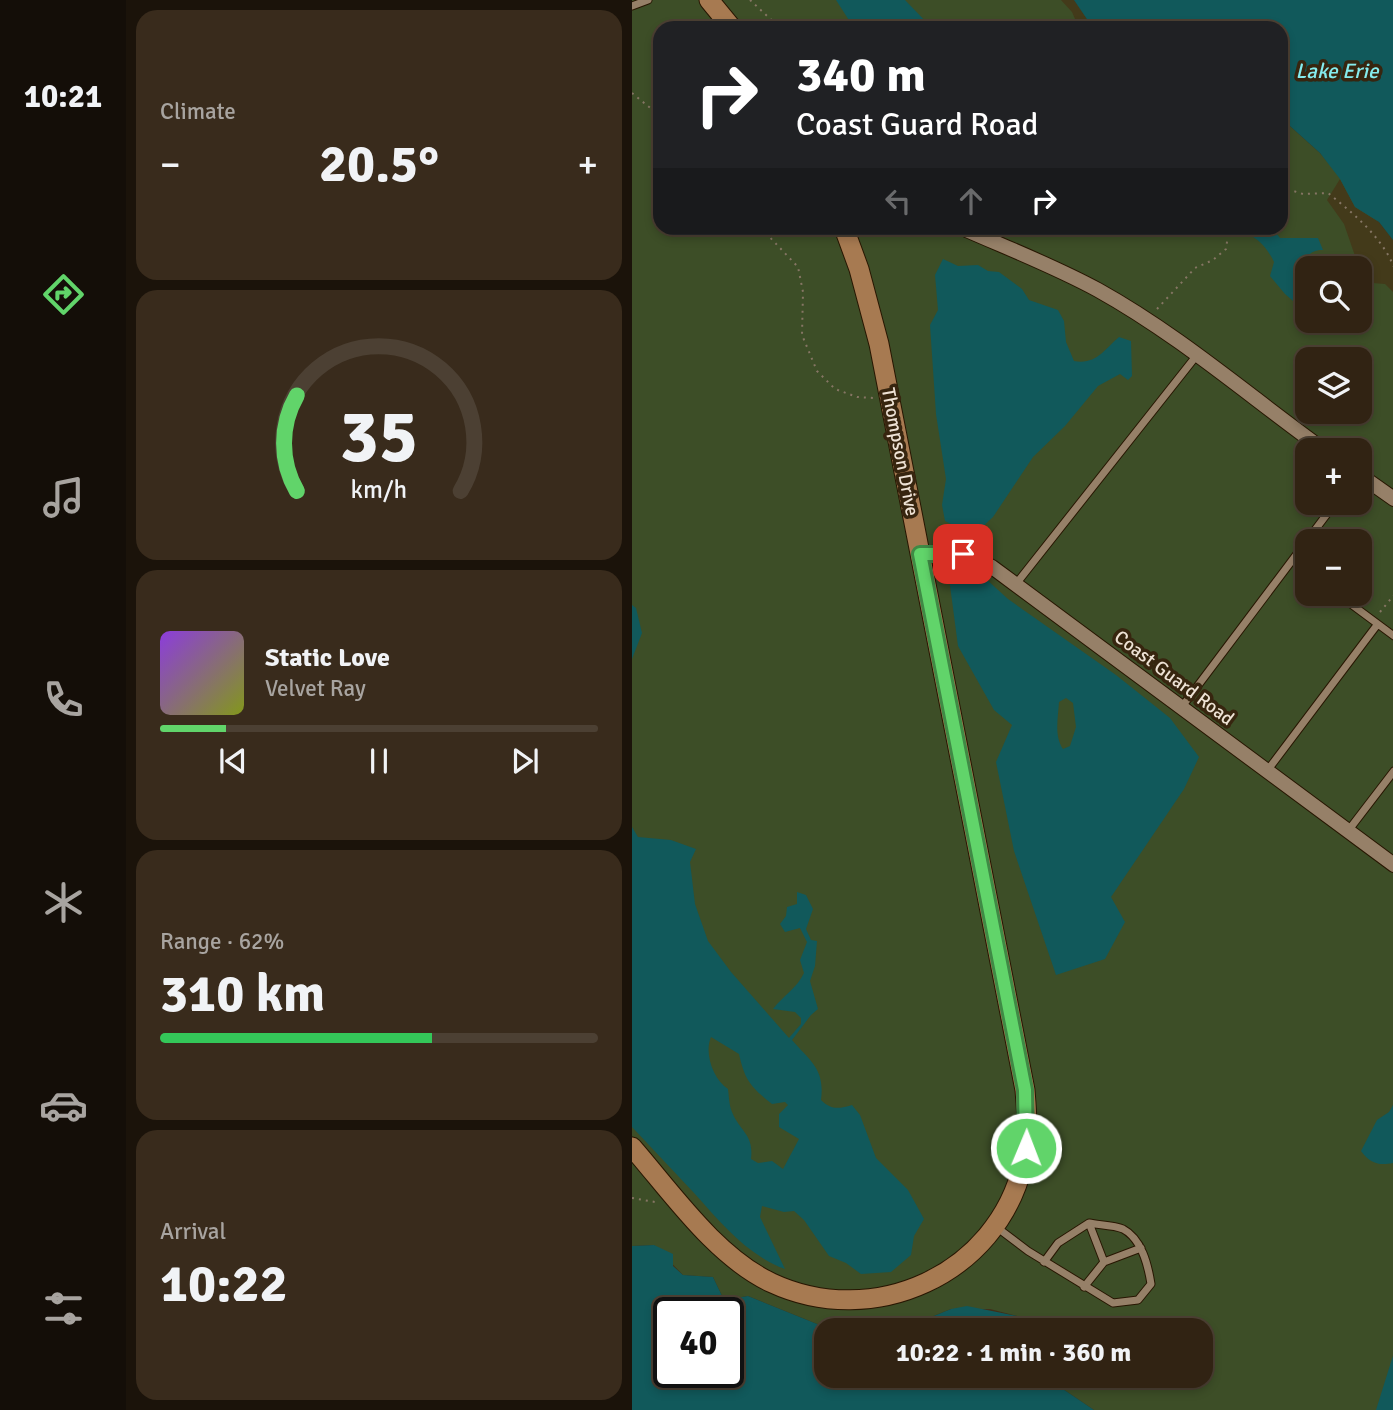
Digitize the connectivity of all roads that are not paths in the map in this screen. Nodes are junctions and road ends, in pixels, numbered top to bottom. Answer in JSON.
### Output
{"nodes":[{"id":1,"x":648,"y":0,"type":"edge"},
{"id":2,"x":709,"y":0,"type":"edge"},
{"id":3,"x":632,"y":6,"type":"edge"},
{"id":4,"x":726,"y":21,"type":"edge"},
{"id":5,"x":846,"y":235,"type":"edge"},
{"id":6,"x":977,"y":235,"type":"edge"},
{"id":7,"x":1197,"y":354,"type":"junction"},
{"id":8,"x":1308,"y":438,"type":"edge"},
{"id":9,"x":1372,"y":484,"type":"edge"},
{"id":10,"x":1393,"y":499,"type":"edge"},
{"id":11,"x":1326,"y":515,"type":"edge"},
{"id":12,"x":920,"y":554,"type":"junction"},
{"id":13,"x":1292,"y":561,"type":"junction"},
{"id":14,"x":1295,"y":563,"type":"edge"},
{"id":15,"x":1016,"y":584,"type":"junction"},
{"id":16,"x":1353,"y":606,"type":"edge"},
{"id":17,"x":1375,"y":623,"type":"junction"},
{"id":18,"x":1393,"y":636,"type":"edge"},
{"id":19,"x":1181,"y":708,"type":"junction"},
{"id":20,"x":1267,"y":772,"type":"junction"},
{"id":21,"x":1392,"y":775,"type":"edge"},
{"id":22,"x":1347,"y":831,"type":"junction"},
{"id":23,"x":1393,"y":865,"type":"edge"},
{"id":24,"x":632,"y":1147,"type":"edge"},
{"id":25,"x":1089,"y":1223,"type":"junction"},
{"id":26,"x":994,"y":1225,"type":"junction"},
{"id":27,"x":1141,"y":1248,"type":"junction"},
{"id":28,"x":1044,"y":1262,"type":"junction"},
{"id":29,"x":1104,"y":1262,"type":"junction"},
{"id":30,"x":1084,"y":1287,"type":"junction"}],
"edges":[{"from":1,"to":3,"type":"lane"},
{"from":2,"to":4,"type":"street"},
{"from":5,"to":12,"type":"street","name":"Thompson Drive"},
{"from":6,"to":7,"type":"street"},
{"from":7,"to":8,"type":"street"},
{"from":7,"to":15,"type":"lane"},
{"from":9,"to":10,"type":"street"},
{"from":11,"to":13,"type":"lane"},
{"from":12,"to":15,"type":"street","name":"Coast Guard Road"},
{"from":12,"to":26,"type":"street","name":"Thompson Drive"},
{"from":13,"to":14,"type":"lane"},
{"from":13,"to":19,"type":"lane"},
{"from":15,"to":19,"type":"street","name":"Coast Guard Road"},
{"from":16,"to":17,"type":"lane"},
{"from":17,"to":18,"type":"lane"},
{"from":17,"to":20,"type":"lane"},
{"from":19,"to":20,"type":"street","name":"Coast Guard Road"},
{"from":20,"to":22,"type":"street","name":"Coast Guard Road"},
{"from":21,"to":22,"type":"lane"},
{"from":22,"to":23,"type":"street","name":"Coast Guard Road"},
{"from":24,"to":26,"type":"street","name":"Thompson Drive"},
{"from":25,"to":27,"type":"lane"},
{"from":25,"to":28,"type":"lane"},
{"from":25,"to":29,"type":"lane"},
{"from":26,"to":28,"type":"lane"},
{"from":27,"to":29,"type":"lane"},
{"from":27,"to":30,"type":"lane"},
{"from":28,"to":30,"type":"lane"},
{"from":29,"to":30,"type":"lane"}]}
